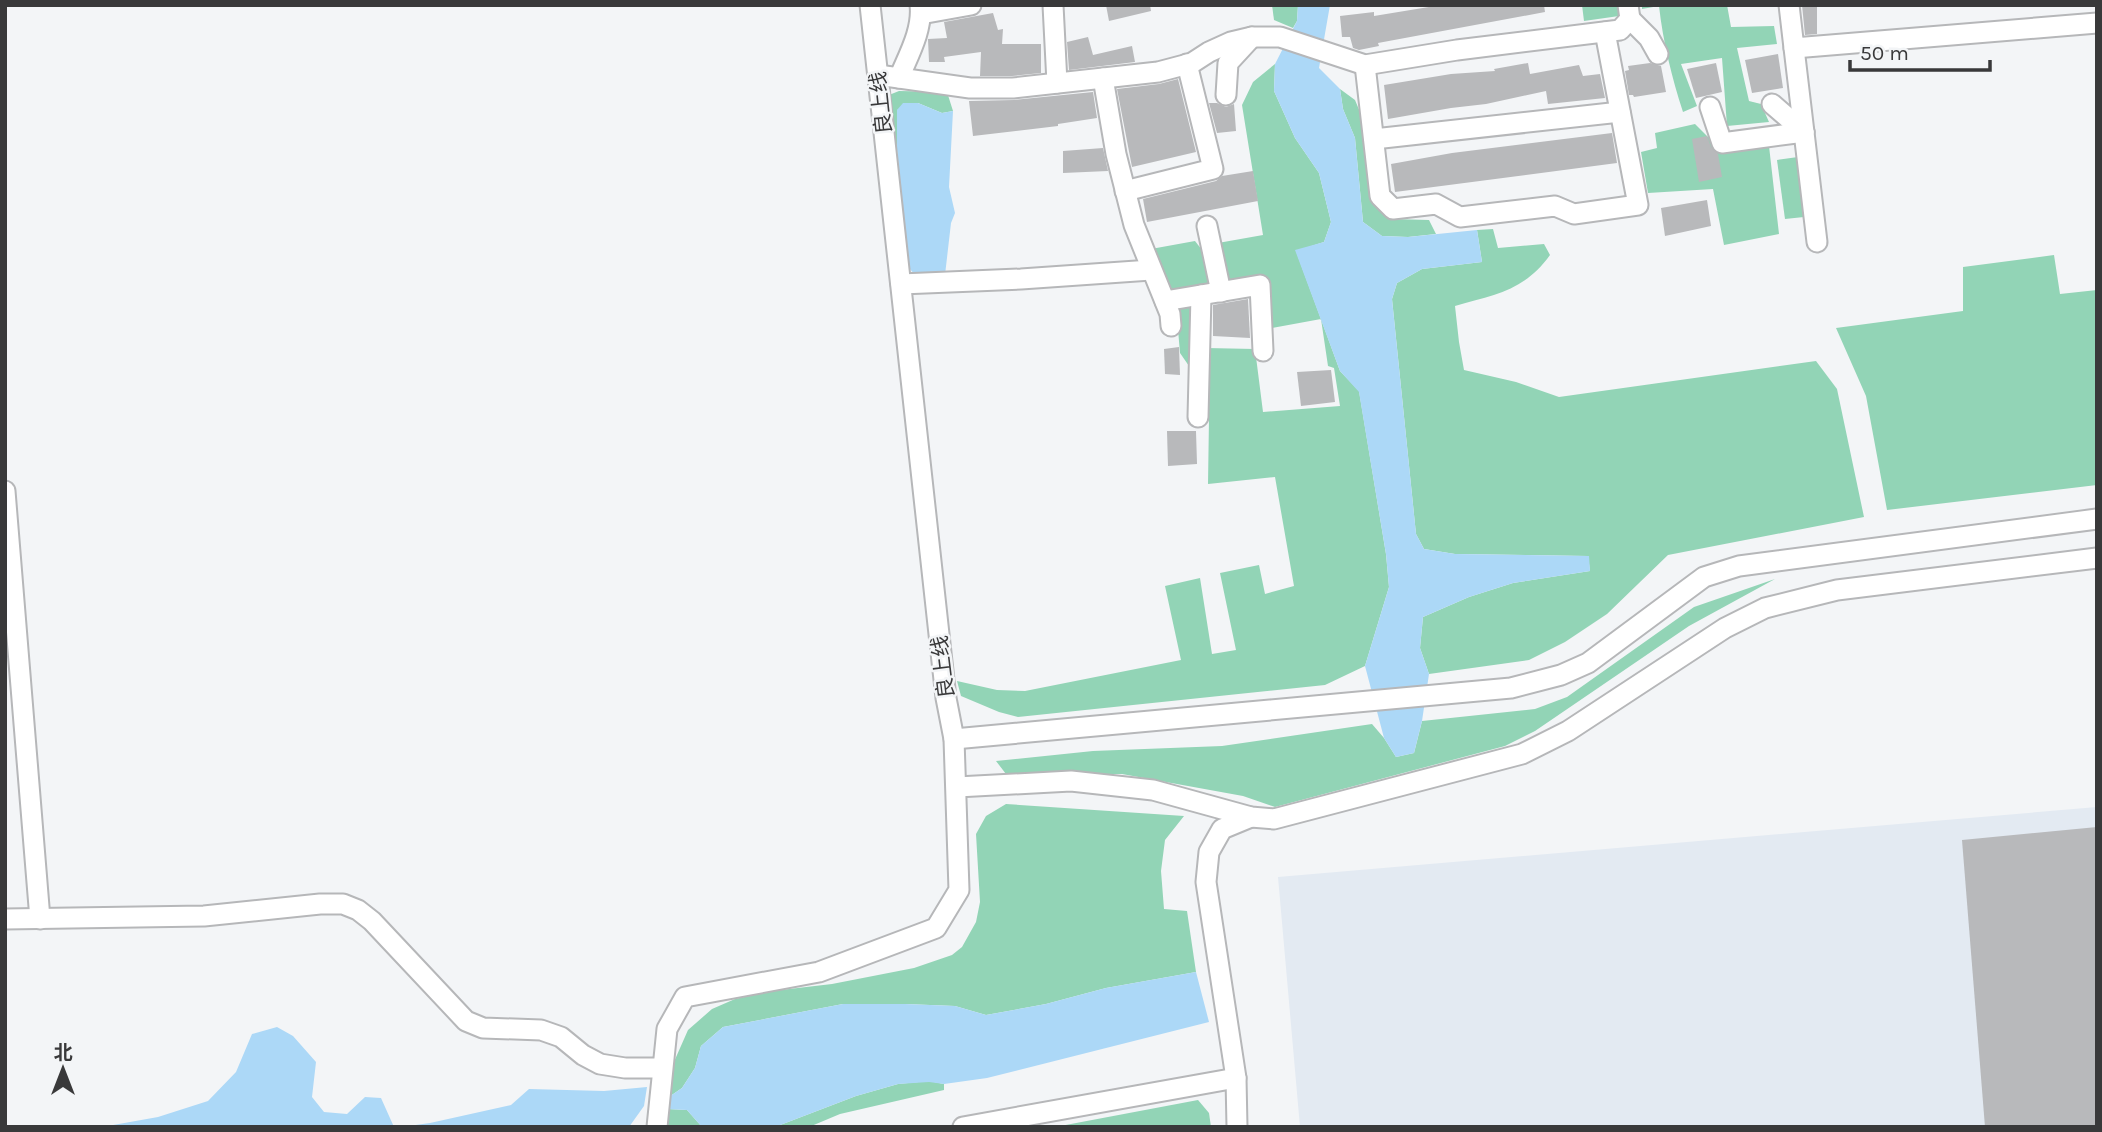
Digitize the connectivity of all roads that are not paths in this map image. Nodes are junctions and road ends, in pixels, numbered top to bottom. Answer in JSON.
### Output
{"nodes":[{"id":1,"x":870,"y":5,"type":"edge"},
{"id":2,"x":971,"y":5,"type":"edge"},
{"id":3,"x":1054,"y":5,"type":"edge"},
{"id":4,"x":1789,"y":5,"type":"edge"},
{"id":5,"x":920,"y":10,"type":"edge"},
{"id":6,"x":1629,"y":12,"type":"edge"},
{"id":7,"x":2097,"y":23,"type":"edge"},
{"id":8,"x":1605,"y":32,"type":"junction"},
{"id":9,"x":1252,"y":37,"type":"junction"},
{"id":10,"x":1794,"y":48,"type":"junction"},
{"id":11,"x":1658,"y":54,"type":"dead end"},
{"id":12,"x":1186,"y":64,"type":"junction"},
{"id":13,"x":1365,"y":65,"type":"junction"},
{"id":14,"x":878,"y":75,"type":"junction"},
{"id":15,"x":899,"y":78,"type":"junction"},
{"id":16,"x":1103,"y":78,"type":"junction"},
{"id":17,"x":1057,"y":83,"type":"junction"},
{"id":18,"x":1226,"y":95,"type":"dead end"},
{"id":19,"x":1772,"y":104,"type":"dead end"},
{"id":20,"x":1710,"y":107,"type":"dead end"},
{"id":21,"x":1620,"y":112,"type":"junction"},
{"id":22,"x":1804,"y":132,"type":"junction"},
{"id":23,"x":1374,"y":139,"type":"junction"},
{"id":24,"x":1125,"y":191,"type":"junction"},
{"id":25,"x":1207,"y":226,"type":"dead end"},
{"id":26,"x":1816,"y":242,"type":"dead end"},
{"id":27,"x":1151,"y":270,"type":"junction"},
{"id":28,"x":901,"y":284,"type":"junction"},
{"id":29,"x":1221,"y":292,"type":"junction"},
{"id":30,"x":1201,"y":295,"type":"junction"},
{"id":31,"x":1165,"y":301,"type":"junction"},
{"id":32,"x":1171,"y":326,"type":"dead end"},
{"id":33,"x":1263,"y":351,"type":"dead end"},
{"id":34,"x":1198,"y":417,"type":"dead end"},
{"id":35,"x":5,"y":491,"type":"edge"},
{"id":36,"x":2097,"y":519,"type":"edge"},
{"id":37,"x":2097,"y":558,"type":"edge"},
{"id":38,"x":954,"y":739,"type":"junction"},
{"id":39,"x":957,"y":787,"type":"junction"},
{"id":40,"x":1251,"y":817,"type":"junction"},
{"id":41,"x":5,"y":919,"type":"edge"},
{"id":42,"x":40,"y":919,"type":"junction"},
{"id":43,"x":662,"y":1068,"type":"junction"},
{"id":44,"x":1236,"y":1078,"type":"junction"},
{"id":45,"x":657,"y":1127,"type":"edge"},
{"id":46,"x":963,"y":1127,"type":"edge"},
{"id":47,"x":1237,"y":1127,"type":"edge"}],
"edges":[{"from":1,"to":14,"type":"street","name":"良上线"},
{"from":2,"to":5,"type":"street"},
{"from":3,"to":17,"type":"street"},
{"from":4,"to":10,"type":"street"},
{"from":5,"to":15,"type":"street"},
{"from":6,"to":8,"type":"street"},
{"from":6,"to":11,"type":"street"},
{"from":7,"to":10,"type":"street"},
{"from":8,"to":13,"type":"street"},
{"from":8,"to":21,"type":"street"},
{"from":9,"to":12,"type":"street"},
{"from":9,"to":13,"type":"street"},
{"from":9,"to":18,"type":"street"},
{"from":10,"to":22,"type":"street"},
{"from":12,"to":16,"type":"street"},
{"from":12,"to":24,"type":"street"},
{"from":13,"to":23,"type":"street"},
{"from":14,"to":15,"type":"street"},
{"from":14,"to":28,"type":"street","name":"良上线"},
{"from":15,"to":17,"type":"street"},
{"from":16,"to":17,"type":"street"},
{"from":16,"to":24,"type":"street"},
{"from":19,"to":22,"type":"street"},
{"from":20,"to":22,"type":"street"},
{"from":21,"to":23,"type":"street"},
{"from":21,"to":23,"type":"street"},
{"from":22,"to":26,"type":"street"},
{"from":24,"to":27,"type":"street"},
{"from":25,"to":29,"type":"street"},
{"from":27,"to":28,"type":"street"},
{"from":27,"to":31,"type":"street"},
{"from":28,"to":38,"type":"street","name":"良上线"},
{"from":29,"to":30,"type":"street"},
{"from":29,"to":33,"type":"street"},
{"from":30,"to":31,"type":"street"},
{"from":30,"to":34,"type":"street"},
{"from":31,"to":32,"type":"street"},
{"from":35,"to":42,"type":"street"},
{"from":36,"to":38,"type":"street"},
{"from":37,"to":40,"type":"street"},
{"from":38,"to":39,"type":"street","name":"良上线"},
{"from":39,"to":40,"type":"street"},
{"from":39,"to":43,"type":"street","name":"良上线"},
{"from":40,"to":44,"type":"street"},
{"from":41,"to":42,"type":"street"},
{"from":42,"to":43,"type":"street"},
{"from":43,"to":45,"type":"street","name":"良上线"},
{"from":44,"to":46,"type":"street"},
{"from":44,"to":47,"type":"street"}]}
